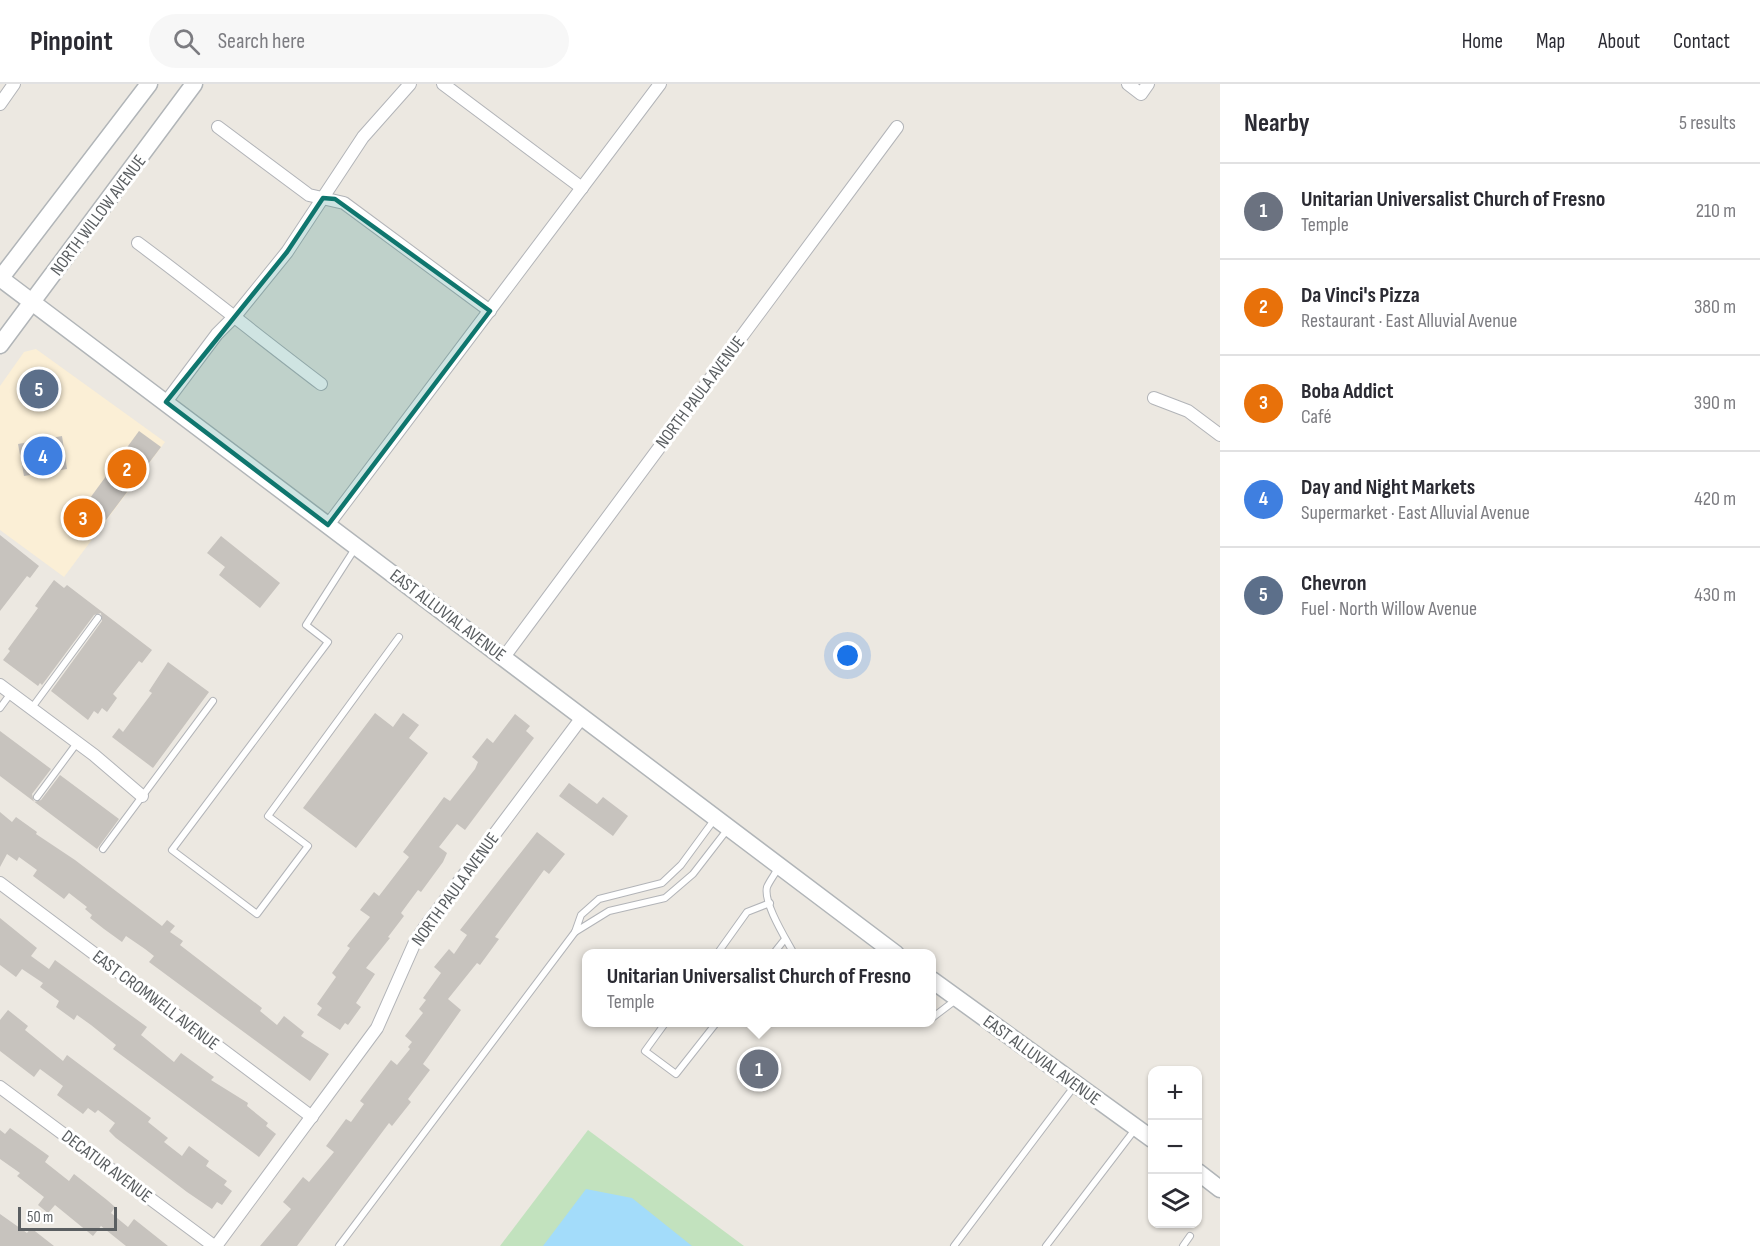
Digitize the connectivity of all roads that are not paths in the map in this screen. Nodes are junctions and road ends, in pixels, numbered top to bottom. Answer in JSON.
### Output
{"nodes":[{"id":1,"x":14,"y":84,"type":"edge"},
{"id":2,"x":149,"y":84,"type":"edge"},
{"id":3,"x":194,"y":84,"type":"edge"},
{"id":4,"x":410,"y":84,"type":"edge"},
{"id":5,"x":443,"y":84,"type":"edge"},
{"id":6,"x":660,"y":84,"type":"edge"},
{"id":7,"x":1128,"y":84,"type":"edge"},
{"id":8,"x":1148,"y":84,"type":"edge"},
{"id":9,"x":0,"y":104,"type":"edge"},
{"id":10,"x":218,"y":127,"type":"dead end"},
{"id":11,"x":897,"y":128,"type":"dead end"},
{"id":12,"x":582,"y":188,"type":"junction"},
{"id":13,"x":323,"y":198,"type":"junction"},
{"id":14,"x":138,"y":243,"type":"dead end"},
{"id":15,"x":0,"y":278,"type":"edge"},
{"id":16,"x":32,"y":302,"type":"junction"},
{"id":17,"x":490,"y":311,"type":"junction"},
{"id":18,"x":235,"y":317,"type":"junction"},
{"id":19,"x":0,"y":345,"type":"edge"},
{"id":20,"x":321,"y":384,"type":"dead end"},
{"id":21,"x":1154,"y":398,"type":"dead end"},
{"id":22,"x":166,"y":402,"type":"junction"},
{"id":23,"x":1220,"y":435,"type":"edge"},
{"id":24,"x":328,"y":525,"type":"junction"},
{"id":25,"x":357,"y":546,"type":"junction"},
{"id":26,"x":98,"y":618,"type":"dead end"},
{"id":27,"x":399,"y":637,"type":"dead end"},
{"id":28,"x":504,"y":657,"type":"junction"},
{"id":29,"x":0,"y":685,"type":"edge"},
{"id":30,"x":11,"y":693,"type":"junction"},
{"id":31,"x":213,"y":701,"type":"dead end"},
{"id":32,"x":0,"y":708,"type":"edge"},
{"id":33,"x":31,"y":709,"type":"junction"},
{"id":34,"x":583,"y":716,"type":"junction"},
{"id":35,"x":77,"y":743,"type":"junction"},
{"id":36,"x":142,"y":796,"type":"junction"},
{"id":37,"x":37,"y":797,"type":"dead end"},
{"id":38,"x":723,"y":822,"type":"junction"},
{"id":39,"x":104,"y":849,"type":"dead end"},
{"id":40,"x":780,"y":866,"type":"junction"},
{"id":41,"x":0,"y":883,"type":"edge"},
{"id":42,"x":770,"y":903,"type":"junction"},
{"id":43,"x":575,"y":932,"type":"junction"},
{"id":44,"x":786,"y":939,"type":"junction"},
{"id":45,"x":721,"y":949,"type":"edge"},
{"id":46,"x":777,"y":949,"type":"edge"},
{"id":47,"x":791,"y":949,"type":"edge"},
{"id":48,"x":889,"y":949,"type":"edge"},
{"id":49,"x":936,"y":983,"type":"edge"},
{"id":50,"x":957,"y":999,"type":"junction"},
{"id":51,"x":936,"y":1015,"type":"edge"},
{"id":52,"x":663,"y":1027,"type":"edge"},
{"id":53,"x":714,"y":1027,"type":"edge"},
{"id":54,"x":1076,"y":1084,"type":"junction"},
{"id":55,"x":0,"y":1087,"type":"edge"},
{"id":56,"x":312,"y":1117,"type":"junction"},
{"id":57,"x":1136,"y":1128,"type":"junction"},
{"id":58,"x":1148,"y":1136,"type":"edge"},
{"id":59,"x":1200,"y":1174,"type":"edge"},
{"id":60,"x":1220,"y":1189,"type":"edge"},
{"id":61,"x":1190,"y":1236,"type":"dead end"},
{"id":62,"x":215,"y":1246,"type":"edge"},
{"id":63,"x":339,"y":1246,"type":"edge"},
{"id":64,"x":954,"y":1246,"type":"edge"},
{"id":65,"x":1046,"y":1246,"type":"edge"},
{"id":66,"x":1183,"y":1246,"type":"edge"}],
"edges":[{"from":1,"to":9,"type":"street"},
{"from":2,"to":15,"type":"street"},
{"from":3,"to":16,"type":"street","name":"NORTH WILLOW AVENUE"},
{"from":4,"to":13,"type":"street"},
{"from":5,"to":12,"type":"street"},
{"from":6,"to":12,"type":"street"},
{"from":7,"to":8,"type":"street"},
{"from":10,"to":13,"type":"street"},
{"from":11,"to":28,"type":"street","name":"NORTH PAULA AVENUE"},
{"from":12,"to":17,"type":"street"},
{"from":13,"to":17,"type":"street"},
{"from":13,"to":18,"type":"street"},
{"from":14,"to":18,"type":"street"},
{"from":15,"to":16,"type":"street","name":"EAST ALLUVIAL AVENUE"},
{"from":16,"to":19,"type":"street","name":"NORTH WILLOW AVENUE"},
{"from":16,"to":22,"type":"street","name":"EAST ALLUVIAL AVENUE"},
{"from":17,"to":24,"type":"street"},
{"from":18,"to":20,"type":"street"},
{"from":18,"to":22,"type":"street"},
{"from":21,"to":23,"type":"street"},
{"from":22,"to":24,"type":"street","name":"EAST ALLUVIAL AVENUE"},
{"from":24,"to":25,"type":"street","name":"EAST ALLUVIAL AVENUE"},
{"from":25,"to":27,"type":"lane"},
{"from":25,"to":28,"type":"street","name":"EAST ALLUVIAL AVENUE"},
{"from":26,"to":33,"type":"lane"},
{"from":28,"to":34,"type":"street","name":"EAST ALLUVIAL AVENUE"},
{"from":29,"to":30,"type":"street"},
{"from":30,"to":32,"type":"lane"},
{"from":30,"to":33,"type":"street"},
{"from":31,"to":36,"type":"lane"},
{"from":33,"to":35,"type":"street"},
{"from":34,"to":38,"type":"street","name":"EAST ALLUVIAL AVENUE"},
{"from":34,"to":56,"type":"street","name":"NORTH PAULA AVENUE"},
{"from":35,"to":36,"type":"street"},
{"from":35,"to":37,"type":"lane"},
{"from":36,"to":39,"type":"lane"},
{"from":38,"to":40,"type":"street","name":"EAST ALLUVIAL AVENUE"},
{"from":38,"to":43,"type":"lane"},
{"from":38,"to":43,"type":"lane"},
{"from":40,"to":42,"type":"lane"},
{"from":40,"to":48,"type":"street","name":"EAST ALLUVIAL AVENUE"},
{"from":41,"to":56,"type":"street","name":"EAST CROMWELL AVENUE"},
{"from":42,"to":44,"type":"lane"},
{"from":42,"to":45,"type":"lane"},
{"from":43,"to":63,"type":"lane"},
{"from":44,"to":46,"type":"lane"},
{"from":44,"to":47,"type":"lane"},
{"from":49,"to":50,"type":"street","name":"EAST ALLUVIAL AVENUE"},
{"from":50,"to":51,"type":"lane"},
{"from":50,"to":54,"type":"street","name":"EAST ALLUVIAL AVENUE"},
{"from":52,"to":53,"type":"lane"},
{"from":54,"to":57,"type":"street","name":"EAST ALLUVIAL AVENUE"},
{"from":54,"to":64,"type":"lane"},
{"from":55,"to":62,"type":"street","name":"DECATUR AVENUE"},
{"from":56,"to":62,"type":"street","name":"NORTH PAULA AVENUE"},
{"from":57,"to":58,"type":"street","name":"EAST ALLUVIAL AVENUE"},
{"from":57,"to":65,"type":"lane"},
{"from":59,"to":60,"type":"street"},
{"from":61,"to":66,"type":"lane"}]}
